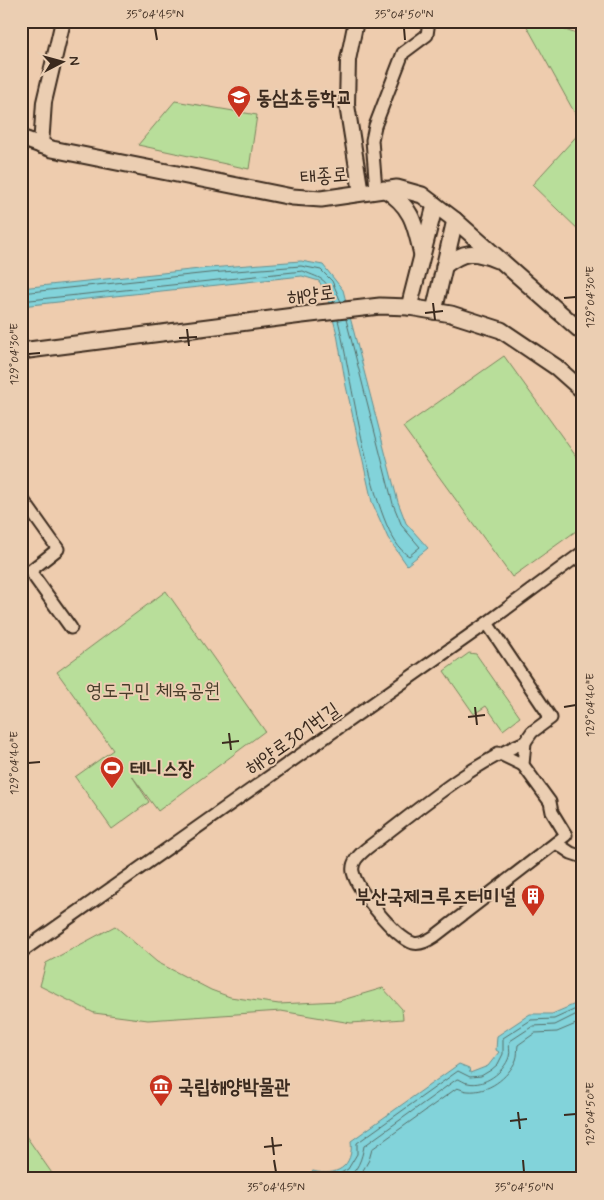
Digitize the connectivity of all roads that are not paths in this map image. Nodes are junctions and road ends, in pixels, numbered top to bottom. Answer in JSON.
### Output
{"nodes":[{"id":1,"x":63,"y":21,"type":"edge"},
{"id":2,"x":356,"y":21,"type":"edge"},
{"id":3,"x":429,"y":21,"type":"edge"},
{"id":4,"x":21,"y":138,"type":"edge"},
{"id":5,"x":41,"y":146,"type":"junction"},
{"id":6,"x":380,"y":189,"type":"junction"},
{"id":7,"x":361,"y":193,"type":"junction"},
{"id":8,"x":435,"y":205,"type":"junction"},
{"id":9,"x":455,"y":220,"type":"junction"},
{"id":10,"x":423,"y":256,"type":"junction"},
{"id":11,"x":501,"y":262,"type":"junction"},
{"id":12,"x":444,"y":266,"type":"junction"},
{"id":13,"x":410,"y":307,"type":"junction"},
{"id":14,"x":434,"y":311,"type":"junction"},
{"id":15,"x":583,"y":333,"type":"edge"},
{"id":16,"x":21,"y":351,"type":"edge"},
{"id":17,"x":583,"y":391,"type":"edge"},
{"id":18,"x":21,"y":497,"type":"edge"},
{"id":19,"x":583,"y":552,"type":"edge"},
{"id":20,"x":487,"y":623,"type":"junction"},
{"id":21,"x":71,"y":628,"type":"dead end"},
{"id":22,"x":526,"y":742,"type":"junction"},
{"id":23,"x":498,"y":753,"type":"junction"},
{"id":24,"x":523,"y":765,"type":"junction"},
{"id":25,"x":556,"y":843,"type":"junction"},
{"id":26,"x":583,"y":857,"type":"edge"},
{"id":27,"x":21,"y":952,"type":"edge"}],
"edges":[{"from":1,"to":5,"type":"street"},
{"from":2,"to":7,"type":"street"},
{"from":3,"to":6,"type":"street"},
{"from":4,"to":5,"type":"main road","name":"태종로"},
{"from":5,"to":7,"type":"main road","name":"태종로"},
{"from":6,"to":7,"type":"main road","name":"태종로"},
{"from":6,"to":8,"type":"main road","name":"태종로"},
{"from":6,"to":10,"type":"main road"},
{"from":8,"to":9,"type":"main road","name":"태종로"},
{"from":8,"to":10,"type":"main road"},
{"from":9,"to":11,"type":"main road","name":"태종로"},
{"from":9,"to":12,"type":"main road"},
{"from":10,"to":13,"type":"main road"},
{"from":11,"to":12,"type":"main road"},
{"from":11,"to":15,"type":"main road","name":"태종로"},
{"from":12,"to":14,"type":"main road"},
{"from":13,"to":14,"type":"main road","name":"해양로"},
{"from":13,"to":16,"type":"main road","name":"해양로"},
{"from":14,"to":17,"type":"main road","name":"해양로"},
{"from":18,"to":21,"type":"street"},
{"from":19,"to":20,"type":"street","name":"해양로301번길"},
{"from":20,"to":22,"type":"street"},
{"from":20,"to":27,"type":"street","name":"해양로301번길"},
{"from":22,"to":23,"type":"street"},
{"from":22,"to":24,"type":"street"},
{"from":23,"to":24,"type":"street"},
{"from":23,"to":25,"type":"street"},
{"from":24,"to":25,"type":"street"},
{"from":25,"to":26,"type":"street"}]}
